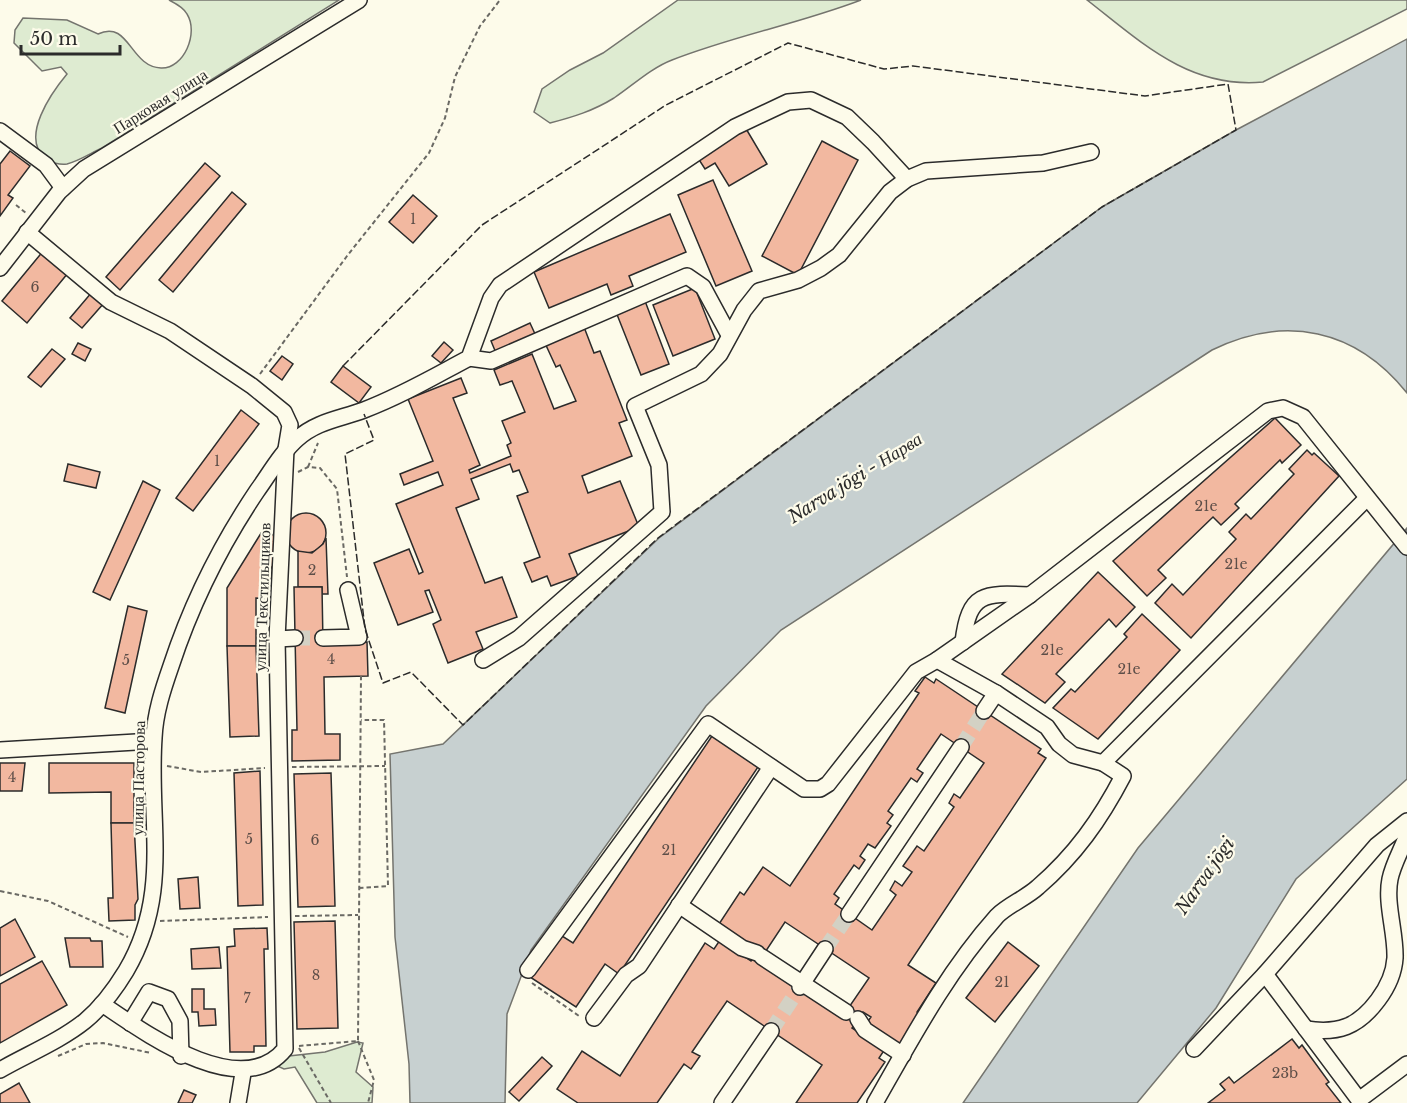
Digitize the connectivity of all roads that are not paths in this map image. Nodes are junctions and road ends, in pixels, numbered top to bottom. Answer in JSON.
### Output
{"nodes":[{"id":1,"x":358,"y":0,"type":"edge"},
{"id":2,"x":0,"y":131,"type":"edge"},
{"id":3,"x":1090,"y":152,"type":"dead end"},
{"id":4,"x":907,"y":180,"type":"junction"},
{"id":5,"x":63,"y":188,"type":"junction"},
{"id":6,"x":27,"y":232,"type":"junction"},
{"id":7,"x":0,"y":268,"type":"edge"},
{"id":8,"x":729,"y":335,"type":"junction"},
{"id":9,"x":469,"y":358,"type":"junction"},
{"id":10,"x":286,"y":449,"type":"junction"},
{"id":11,"x":1367,"y":498,"type":"junction"},
{"id":12,"x":1402,"y":542,"type":"edge"},
{"id":13,"x":348,"y":590,"type":"road end"},
{"id":14,"x":1030,"y":595,"type":"junction"},
{"id":15,"x":295,"y":638,"type":"tunnel mouth"},
{"id":16,"x":323,"y":638,"type":"tunnel mouth"},
{"id":17,"x":277,"y":639,"type":"junction"},
{"id":18,"x":963,"y":642,"type":"junction"},
{"id":19,"x":483,"y":660,"type":"dead end"},
{"id":20,"x":937,"y":660,"type":"junction"},
{"id":21,"x":996,"y":693,"type":"junction"},
{"id":22,"x":984,"y":711,"type":"tunnel mouth"},
{"id":23,"x":153,"y":741,"type":"junction"},
{"id":24,"x":961,"y":747,"type":"tunnel mouth"},
{"id":25,"x":0,"y":750,"type":"edge"},
{"id":26,"x":1103,"y":763,"type":"junction"},
{"id":27,"x":771,"y":767,"type":"junction"},
{"id":28,"x":1407,"y":821,"type":"edge"},
{"id":29,"x":1407,"y":835,"type":"edge"},
{"id":30,"x":679,"y":905,"type":"junction"},
{"id":31,"x":849,"y":914,"type":"tunnel mouth"},
{"id":32,"x":825,"y":949,"type":"tunnel mouth"},
{"id":33,"x":528,"y":970,"type":"road end"},
{"id":34,"x":1265,"y":974,"type":"junction"},
{"id":35,"x":801,"y":985,"type":"junction"},
{"id":36,"x":102,"y":1004,"type":"junction"},
{"id":37,"x":594,"y":1018,"type":"road end"},
{"id":38,"x":130,"y":1023,"type":"junction"},
{"id":39,"x":1306,"y":1029,"type":"junction"},
{"id":40,"x":771,"y":1031,"type":"tunnel mouth"},
{"id":41,"x":1194,"y":1049,"type":"dead end"},
{"id":42,"x":903,"y":1055,"type":"junction"},
{"id":43,"x":181,"y":1056,"type":"junction"},
{"id":44,"x":1407,"y":1064,"type":"edge"},
{"id":45,"x":0,"y":1070,"type":"edge"},
{"id":46,"x":243,"y":1073,"type":"junction"},
{"id":47,"x":1359,"y":1102,"type":"edge"},
{"id":48,"x":238,"y":1103,"type":"edge"},
{"id":49,"x":722,"y":1103,"type":"edge"},
{"id":50,"x":875,"y":1103,"type":"edge"}],
"edges":[{"from":1,"to":5,"type":"street","name":"Парковая улица"},
{"from":2,"to":5,"type":"street"},
{"from":3,"to":4,"type":"street"},
{"from":4,"to":8,"type":"street"},
{"from":4,"to":9,"type":"street"},
{"from":5,"to":6,"type":"street","name":"Парковая улица"},
{"from":6,"to":7,"type":"street","name":"Парковая улица"},
{"from":6,"to":10,"type":"street","name":"улица Текстильщиков"},
{"from":8,"to":9,"type":"street"},
{"from":8,"to":19,"type":"street"},
{"from":9,"to":10,"type":"street"},
{"from":10,"to":17,"type":"street","name":"улица Текстильщиков"},
{"from":10,"to":23,"type":"street","name":"улица Пасторова"},
{"from":11,"to":12,"type":"street"},
{"from":11,"to":14,"type":"street"},
{"from":11,"to":26,"type":"street"},
{"from":13,"to":16,"type":"street"},
{"from":14,"to":18,"type":"street"},
{"from":14,"to":18,"type":"street"},
{"from":15,"to":17,"type":"street"},
{"from":17,"to":46,"type":"street","name":"улица Текстильщиков"},
{"from":18,"to":20,"type":"street"},
{"from":20,"to":21,"type":"street"},
{"from":20,"to":27,"type":"street"},
{"from":21,"to":22,"type":"street"},
{"from":21,"to":26,"type":"street"},
{"from":23,"to":25,"type":"street"},
{"from":23,"to":36,"type":"street","name":"улица Пасторова"},
{"from":24,"to":31,"type":"street"},
{"from":26,"to":42,"type":"street"},
{"from":27,"to":30,"type":"street"},
{"from":27,"to":33,"type":"street"},
{"from":28,"to":34,"type":"street"},
{"from":29,"to":39,"type":"street"},
{"from":30,"to":35,"type":"street"},
{"from":30,"to":37,"type":"street"},
{"from":32,"to":35,"type":"street"},
{"from":34,"to":39,"type":"street"},
{"from":34,"to":41,"type":"street"},
{"from":35,"to":42,"type":"street"},
{"from":36,"to":38,"type":"street"},
{"from":36,"to":45,"type":"street","name":"улица Пасторова"},
{"from":38,"to":43,"type":"street"},
{"from":38,"to":43,"type":"street"},
{"from":39,"to":47,"type":"street"},
{"from":40,"to":49,"type":"street"},
{"from":42,"to":50,"type":"street"},
{"from":43,"to":46,"type":"street"},
{"from":44,"to":47,"type":"street"},
{"from":46,"to":48,"type":"street"}]}
